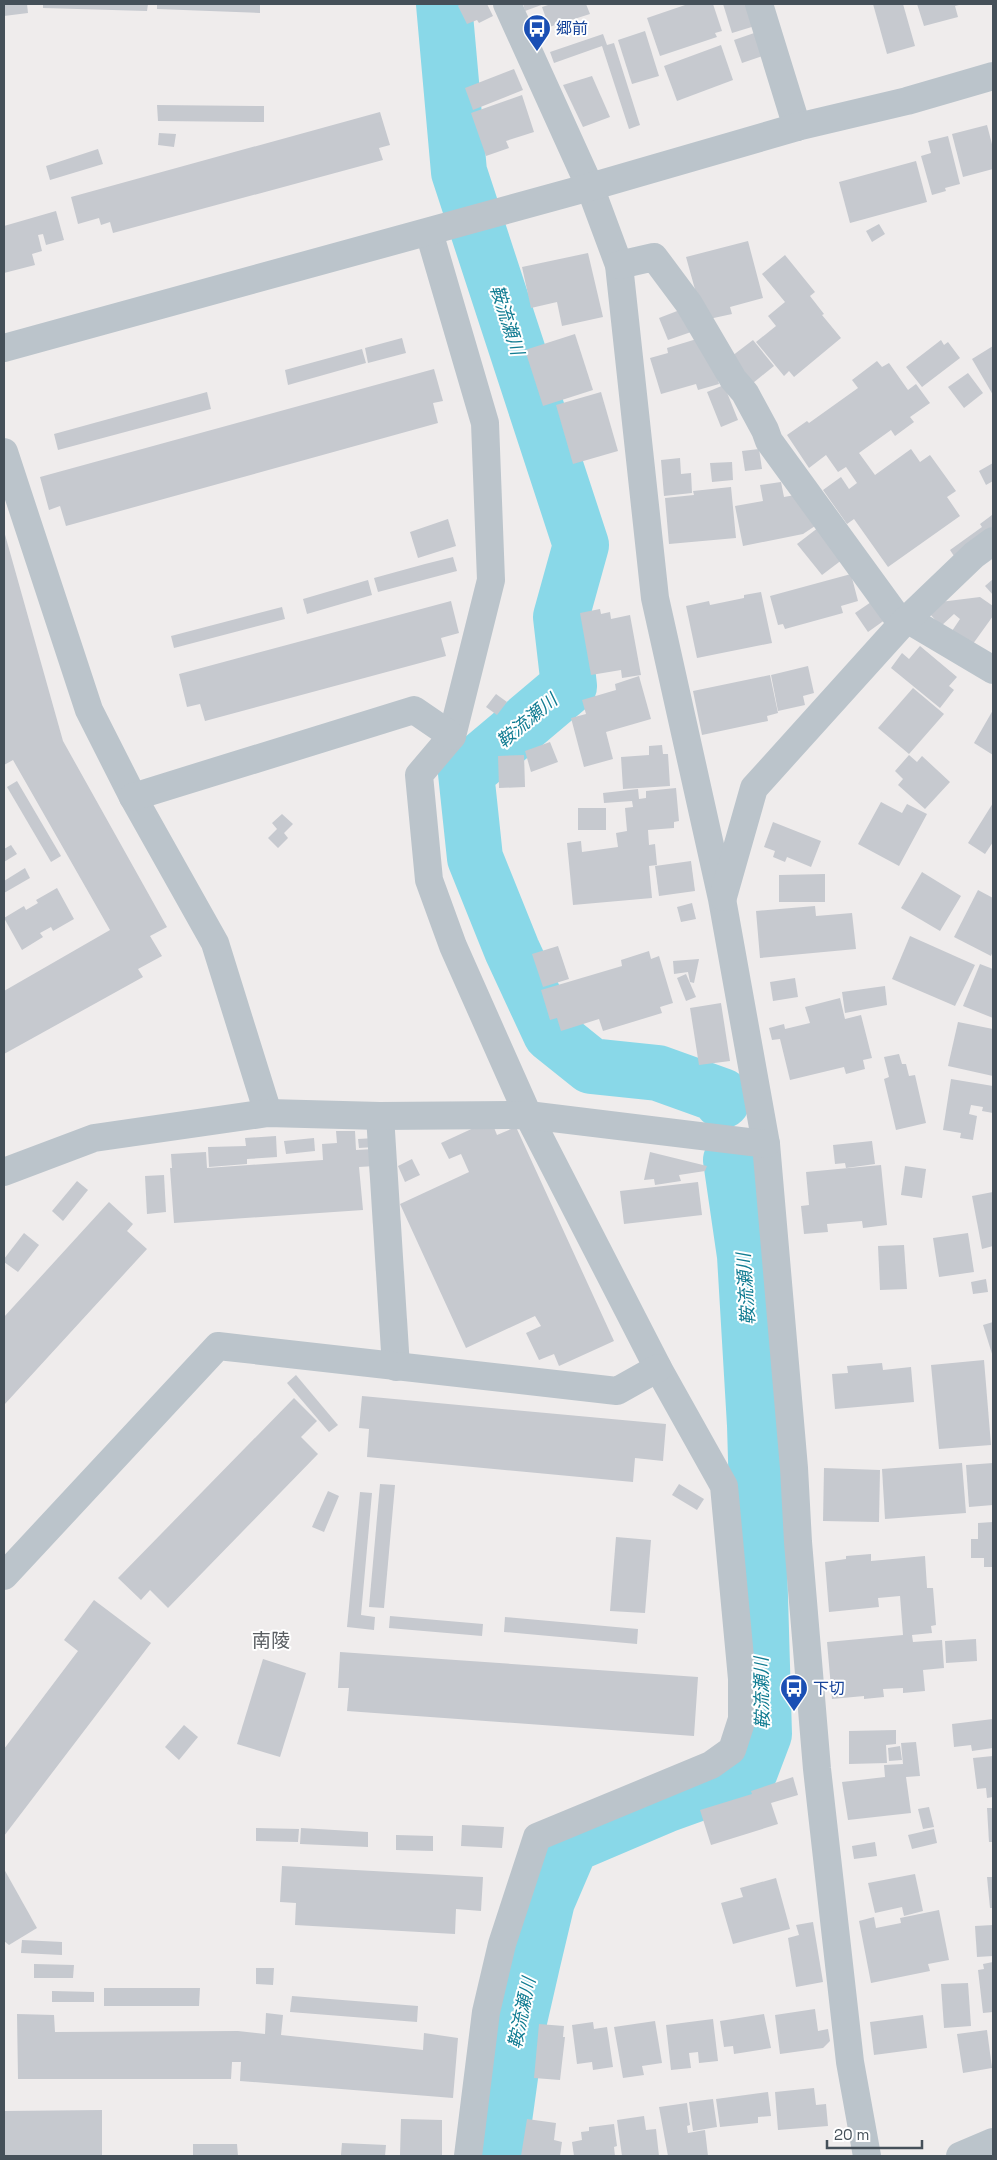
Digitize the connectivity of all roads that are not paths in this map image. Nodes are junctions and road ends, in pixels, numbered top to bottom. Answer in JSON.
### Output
{"nodes":[{"id":1,"x":507,"y":4,"type":"edge"},
{"id":2,"x":758,"y":4,"type":"edge"},
{"id":3,"x":993,"y":76,"type":"edge"},
{"id":4,"x":797,"y":127,"type":"junction"},
{"id":5,"x":590,"y":187,"type":"junction"},
{"id":6,"x":429,"y":232,"type":"junction"},
{"id":7,"x":619,"y":265,"type":"junction"},
{"id":8,"x":4,"y":348,"type":"edge"},
{"id":9,"x":4,"y":452,"type":"edge"},
{"id":10,"x":993,"y":541,"type":"edge"},
{"id":11,"x":904,"y":622,"type":"junction"},
{"id":12,"x":993,"y":670,"type":"edge"},
{"id":13,"x":452,"y":736,"type":"junction"},
{"id":14,"x":133,"y":797,"type":"junction"},
{"id":15,"x":722,"y":899,"type":"junction"},
{"id":16,"x":268,"y":1113,"type":"junction"},
{"id":17,"x":528,"y":1115,"type":"junction"},
{"id":18,"x":380,"y":1116,"type":"junction"},
{"id":19,"x":766,"y":1144,"type":"junction"},
{"id":20,"x":4,"y":1172,"type":"edge"},
{"id":21,"x":396,"y":1367,"type":"junction"},
{"id":22,"x":658,"y":1368,"type":"junction"},
{"id":23,"x":4,"y":1576,"type":"edge"},
{"id":24,"x":993,"y":2142,"type":"edge"},
{"id":25,"x":468,"y":2156,"type":"edge"},
{"id":26,"x":867,"y":2156,"type":"edge"},
{"id":27,"x":960,"y":2156,"type":"edge"}],
"edges":[{"from":1,"to":5,"type":"street"},
{"from":2,"to":4,"type":"street"},
{"from":3,"to":4,"type":"street"},
{"from":4,"to":5,"type":"street"},
{"from":5,"to":6,"type":"street"},
{"from":5,"to":7,"type":"street"},
{"from":6,"to":8,"type":"street"},
{"from":6,"to":13,"type":"street"},
{"from":7,"to":11,"type":"street"},
{"from":7,"to":15,"type":"street"},
{"from":9,"to":14,"type":"street"},
{"from":10,"to":11,"type":"street"},
{"from":11,"to":12,"type":"street"},
{"from":11,"to":15,"type":"street"},
{"from":13,"to":14,"type":"street"},
{"from":13,"to":17,"type":"street"},
{"from":14,"to":16,"type":"street"},
{"from":15,"to":19,"type":"street"},
{"from":16,"to":18,"type":"street"},
{"from":16,"to":20,"type":"street"},
{"from":17,"to":18,"type":"street"},
{"from":17,"to":19,"type":"street"},
{"from":17,"to":22,"type":"street"},
{"from":18,"to":21,"type":"street"},
{"from":19,"to":26,"type":"street"},
{"from":21,"to":22,"type":"street"},
{"from":21,"to":23,"type":"street"},
{"from":22,"to":25,"type":"street"},
{"from":24,"to":27,"type":"street"}]}
